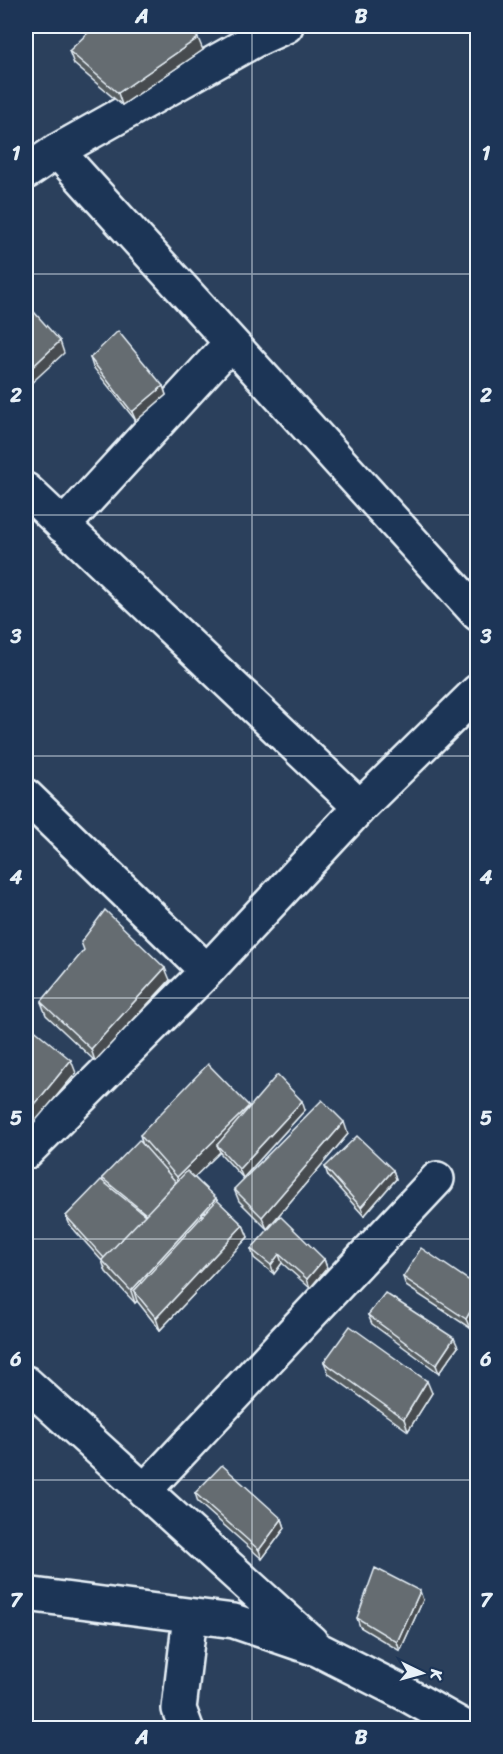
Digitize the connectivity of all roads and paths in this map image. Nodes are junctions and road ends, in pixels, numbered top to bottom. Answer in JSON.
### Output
{"nodes":[{"id":1,"x":286,"y":26,"type":"edge"},
{"id":2,"x":57,"y":151,"type":"junction"},
{"id":3,"x":26,"y":172,"type":"edge"},
{"id":4,"x":231,"y":343,"type":"junction"},
{"id":5,"x":26,"y":490,"type":"edge"},
{"id":6,"x":63,"y":526,"type":"junction"},
{"id":7,"x":477,"y":614,"type":"edge"},
{"id":8,"x":477,"y":691,"type":"edge"},
{"id":9,"x":26,"y":796,"type":"edge"},
{"id":10,"x":360,"y":807,"type":"junction"},
{"id":11,"x":207,"y":971,"type":"junction"},
{"id":12,"x":26,"y":1152,"type":"edge"},
{"id":13,"x":437,"y":1179,"type":"dead end"},
{"id":14,"x":26,"y":1383,"type":"edge"},
{"id":15,"x":144,"y":1491,"type":"junction"},
{"id":16,"x":26,"y":1594,"type":"edge"},
{"id":17,"x":190,"y":1616,"type":"junction"},
{"id":18,"x":319,"y":1650,"type":"junction"},
{"id":19,"x":186,"y":1728,"type":"edge"},
{"id":20,"x":466,"y":1728,"type":"edge"}],
"edges":[{"from":1,"to":2,"type":"street"},
{"from":2,"to":3,"type":"street"},
{"from":2,"to":4,"type":"street"},
{"from":4,"to":6,"type":"street"},
{"from":4,"to":7,"type":"street"},
{"from":5,"to":6,"type":"street"},
{"from":6,"to":10,"type":"street"},
{"from":8,"to":10,"type":"street"},
{"from":9,"to":11,"type":"street"},
{"from":10,"to":11,"type":"street"},
{"from":11,"to":12,"type":"street"},
{"from":13,"to":15,"type":"street"},
{"from":14,"to":15,"type":"street"},
{"from":15,"to":18,"type":"street"},
{"from":16,"to":17,"type":"street"},
{"from":17,"to":18,"type":"street"},
{"from":17,"to":19,"type":"street"},
{"from":18,"to":20,"type":"street"}]}
